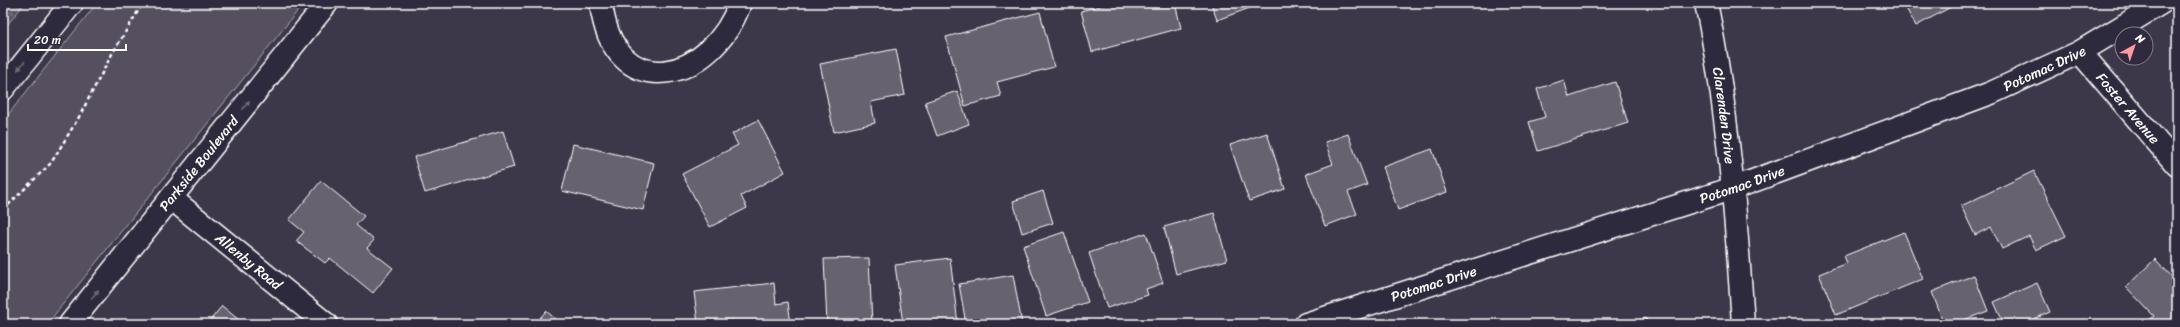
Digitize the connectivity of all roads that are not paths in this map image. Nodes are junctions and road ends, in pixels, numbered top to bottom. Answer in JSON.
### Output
{"nodes":[{"id":1,"x":72,"y":3,"type":"edge"},
{"id":2,"x":327,"y":3,"type":"edge"},
{"id":3,"x":602,"y":3,"type":"edge"},
{"id":4,"x":740,"y":3,"type":"edge"},
{"id":5,"x":1706,"y":3,"type":"edge"},
{"id":6,"x":2161,"y":3,"type":"edge"},
{"id":7,"x":2080,"y":52,"type":"junction"},
{"id":8,"x":3,"y":89,"type":"edge"},
{"id":9,"x":2177,"y":165,"type":"edge"},
{"id":10,"x":1734,"y":188,"type":"junction"},
{"id":11,"x":171,"y":198,"type":"junction"},
{"id":12,"x":70,"y":324,"type":"edge"},
{"id":13,"x":326,"y":324,"type":"edge"},
{"id":14,"x":1306,"y":324,"type":"edge"},
{"id":15,"x":1743,"y":324,"type":"edge"}],
"edges":[{"from":1,"to":8,"type":"street","one_way":true},
{"from":11,"to":2,"type":"street","name":"Parkside Boulevard","one_way":true},
{"from":3,"to":4,"type":"street"},
{"from":5,"to":10,"type":"street","name":"Clarenden Drive"},
{"from":6,"to":7,"type":"street","name":"Potomac Drive"},
{"from":7,"to":9,"type":"street","name":"Foster Avenue"},
{"from":7,"to":10,"type":"street","name":"Potomac Drive"},
{"from":10,"to":14,"type":"street","name":"Potomac Drive"},
{"from":10,"to":15,"type":"street","name":"Clarenden Drive"},
{"from":12,"to":11,"type":"street","name":"Parkside Boulevard","one_way":true},
{"from":11,"to":13,"type":"street","name":"Allenby Road"}]}
